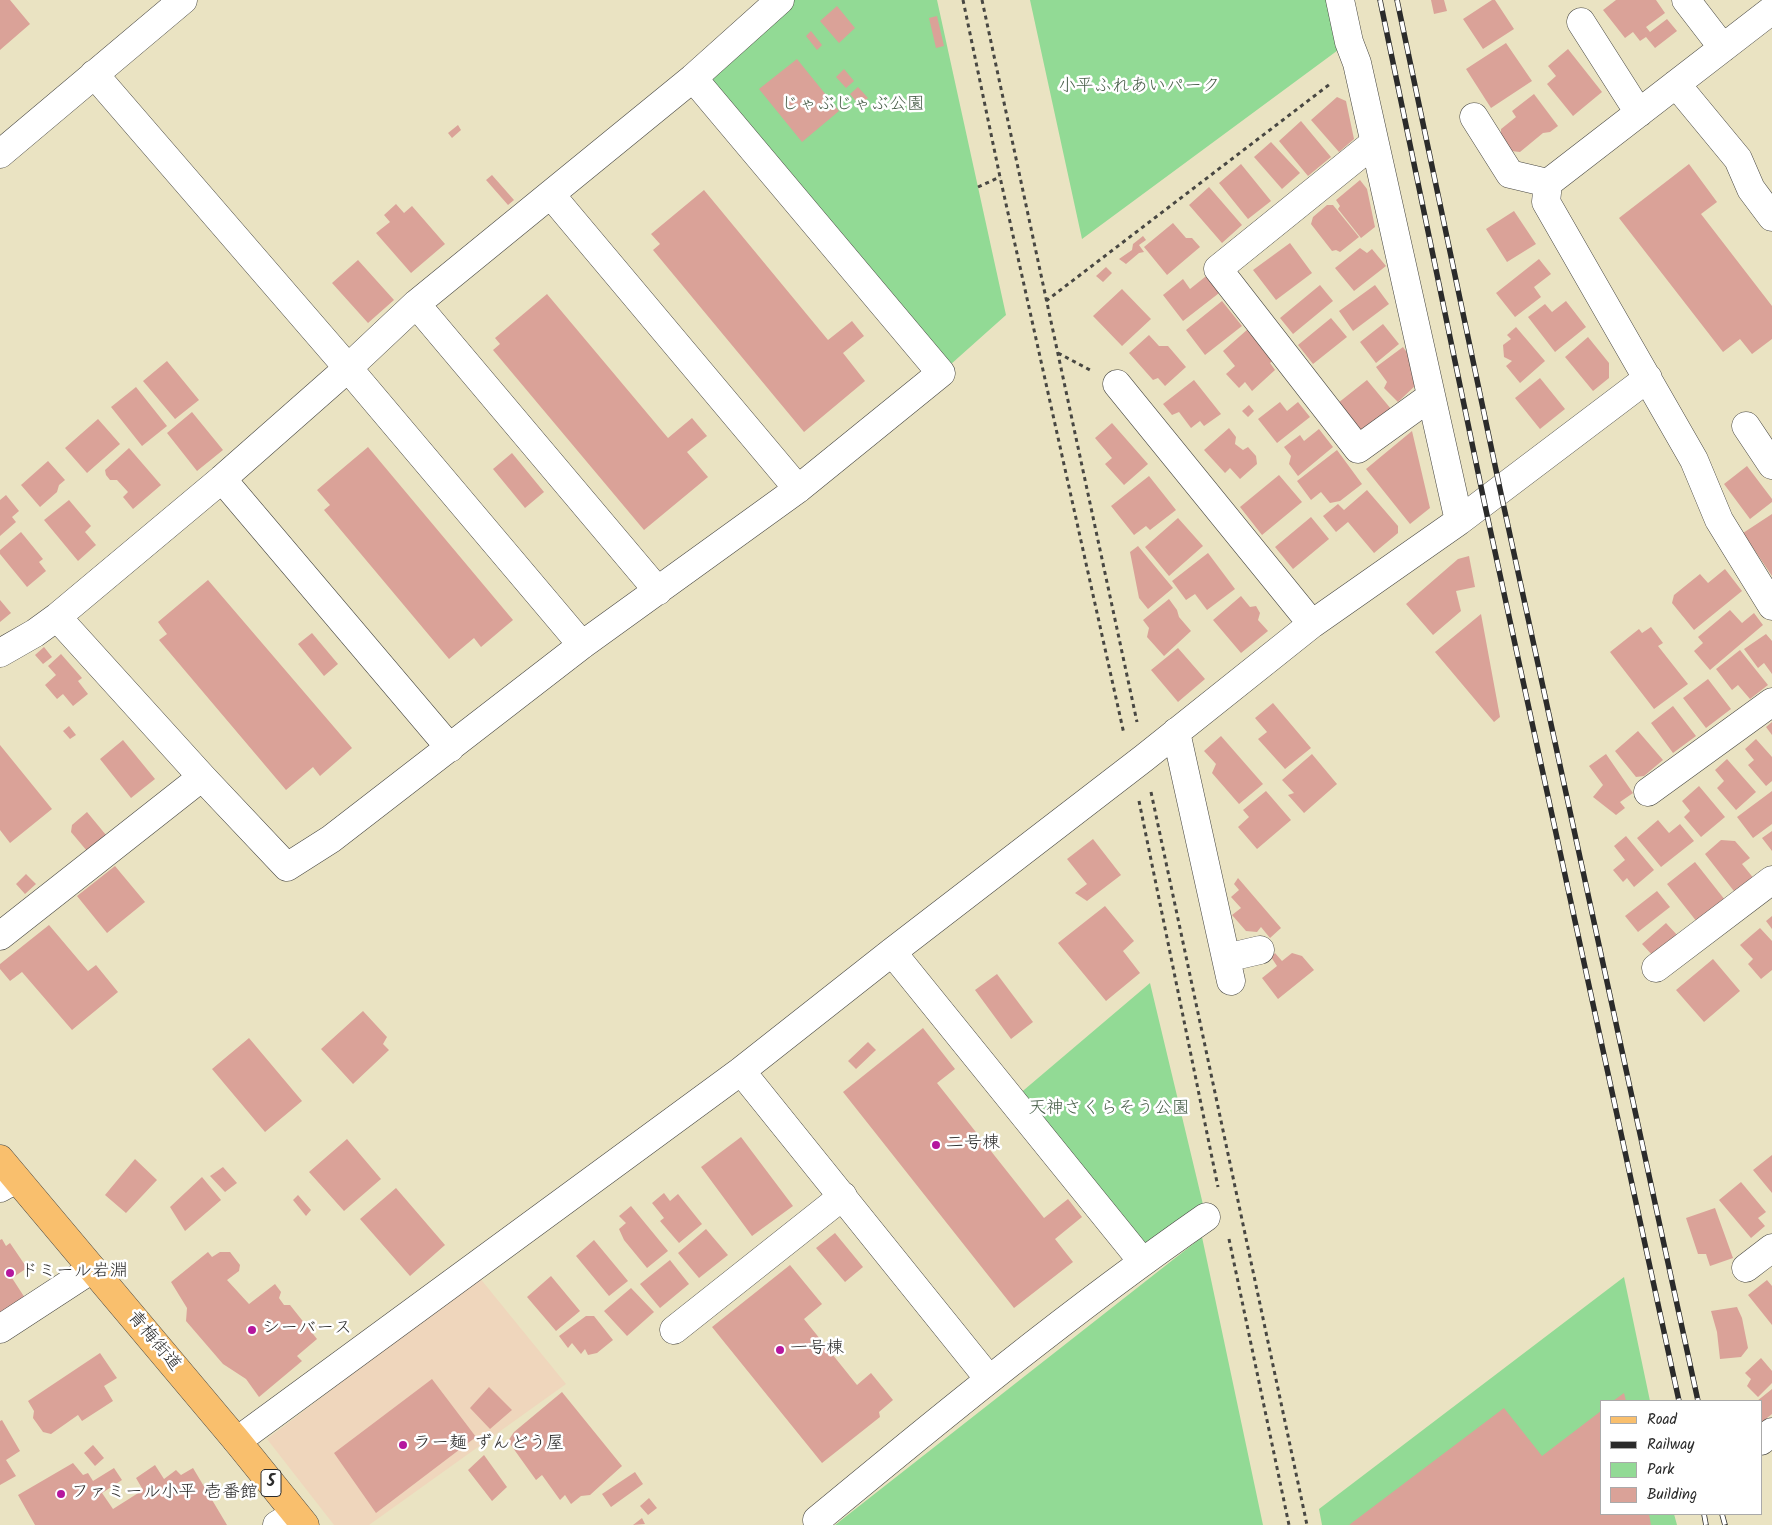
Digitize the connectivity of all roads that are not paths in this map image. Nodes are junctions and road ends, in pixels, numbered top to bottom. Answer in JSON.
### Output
{"nodes":[{"id":1,"x":183,"y":0,"type":"edge"},
{"id":2,"x":780,"y":0,"type":"edge"},
{"id":3,"x":1340,"y":0,"type":"edge"},
{"id":4,"x":1686,"y":0,"type":"edge"},
{"id":5,"x":1772,"y":10,"type":"edge"},
{"id":6,"x":1581,"y":22,"type":"dead end"},
{"id":7,"x":1723,"y":48,"type":"junction"},
{"id":8,"x":94,"y":74,"type":"junction"},
{"id":9,"x":693,"y":78,"type":"junction"},
{"id":10,"x":1676,"y":84,"type":"junction"},
{"id":11,"x":1639,"y":113,"type":"junction"},
{"id":12,"x":1474,"y":117,"type":"dead end"},
{"id":13,"x":1374,"y":143,"type":"junction"},
{"id":14,"x":0,"y":154,"type":"edge"},
{"id":15,"x":1548,"y":183,"type":"junction"},
{"id":16,"x":551,"y":195,"type":"junction"},
{"id":17,"x":1772,"y":217,"type":"edge"},
{"id":18,"x":416,"y":304,"type":"junction"},
{"id":19,"x":348,"y":368,"type":"junction"},
{"id":20,"x":1648,"y":378,"type":"junction"},
{"id":21,"x":1117,"y":384,"type":"dead end"},
{"id":22,"x":1430,"y":396,"type":"junction"},
{"id":23,"x":1746,"y":426,"type":"dead end"},
{"id":24,"x":1772,"y":465,"type":"edge"},
{"id":25,"x":222,"y":479,"type":"junction"},
{"id":26,"x":798,"y":489,"type":"junction"},
{"id":27,"x":1458,"y":521,"type":"junction"},
{"id":28,"x":658,"y":591,"type":"junction"},
{"id":29,"x":1772,"y":606,"type":"edge"},
{"id":30,"x":57,"y":617,"type":"junction"},
{"id":31,"x":1312,"y":624,"type":"junction"},
{"id":32,"x":582,"y":645,"type":"junction"},
{"id":33,"x":0,"y":653,"type":"edge"},
{"id":34,"x":1772,"y":702,"type":"edge"},
{"id":35,"x":1176,"y":732,"type":"junction"},
{"id":36,"x":450,"y":748,"type":"junction"},
{"id":37,"x":202,"y":777,"type":"junction"},
{"id":38,"x":1648,"y":792,"type":"dead end"},
{"id":39,"x":1772,"y":880,"type":"edge"},
{"id":40,"x":0,"y":936,"type":"edge"},
{"id":41,"x":1260,"y":950,"type":"dead end"},
{"id":42,"x":892,"y":952,"type":"junction"},
{"id":43,"x":1656,"y":968,"type":"dead end"},
{"id":44,"x":741,"y":1071,"type":"junction"},
{"id":45,"x":5,"y":1175,"type":"edge"},
{"id":46,"x":843,"y":1196,"type":"junction"},
{"id":47,"x":1206,"y":1217,"type":"dead end"},
{"id":48,"x":1772,"y":1248,"type":"edge"},
{"id":49,"x":1142,"y":1261,"type":"junction"},
{"id":50,"x":1746,"y":1268,"type":"dead end"},
{"id":51,"x":92,"y":1269,"type":"junction"},
{"id":52,"x":0,"y":1329,"type":"edge"},
{"id":53,"x":674,"y":1330,"type":"dead end"},
{"id":54,"x":989,"y":1379,"type":"junction"},
{"id":55,"x":1772,"y":1432,"type":"edge"},
{"id":56,"x":1762,"y":1440,"type":"edge"},
{"id":57,"x":237,"y":1441,"type":"junction"},
{"id":58,"x":817,"y":1520,"type":"dead end"},
{"id":59,"x":292,"y":1521,"type":"edge"}],
"edges":[{"from":1,"to":8,"type":"street"},
{"from":2,"to":9,"type":"street"},
{"from":3,"to":13,"type":"street"},
{"from":4,"to":7,"type":"street"},
{"from":5,"to":7,"type":"street"},
{"from":6,"to":11,"type":"street"},
{"from":7,"to":10,"type":"street"},
{"from":8,"to":14,"type":"street"},
{"from":8,"to":19,"type":"street"},
{"from":9,"to":16,"type":"street"},
{"from":9,"to":26,"type":"street"},
{"from":10,"to":11,"type":"street"},
{"from":10,"to":17,"type":"street"},
{"from":11,"to":15,"type":"street"},
{"from":12,"to":15,"type":"street"},
{"from":13,"to":22,"type":"street"},
{"from":13,"to":22,"type":"street"},
{"from":15,"to":20,"type":"street"},
{"from":16,"to":18,"type":"street"},
{"from":16,"to":26,"type":"street"},
{"from":18,"to":19,"type":"street"},
{"from":18,"to":28,"type":"street"},
{"from":19,"to":25,"type":"street"},
{"from":19,"to":32,"type":"street"},
{"from":20,"to":27,"type":"street"},
{"from":20,"to":29,"type":"street"},
{"from":21,"to":31,"type":"street"},
{"from":22,"to":27,"type":"street"},
{"from":23,"to":24,"type":"street"},
{"from":25,"to":30,"type":"street"},
{"from":25,"to":36,"type":"street"},
{"from":26,"to":28,"type":"street"},
{"from":27,"to":31,"type":"street"},
{"from":28,"to":32,"type":"street"},
{"from":30,"to":33,"type":"street"},
{"from":30,"to":37,"type":"street"},
{"from":31,"to":35,"type":"street"},
{"from":32,"to":36,"type":"street"},
{"from":34,"to":38,"type":"street"},
{"from":35,"to":41,"type":"street"},
{"from":35,"to":42,"type":"street"},
{"from":36,"to":37,"type":"street"},
{"from":37,"to":40,"type":"street"},
{"from":39,"to":43,"type":"street"},
{"from":42,"to":44,"type":"street"},
{"from":42,"to":49,"type":"street"},
{"from":44,"to":46,"type":"street"},
{"from":44,"to":57,"type":"street"},
{"from":45,"to":51,"type":"main road","name":"青梅街道","number":"5"},
{"from":46,"to":53,"type":"street"},
{"from":46,"to":54,"type":"street"},
{"from":47,"to":49,"type":"street"},
{"from":48,"to":50,"type":"street"},
{"from":49,"to":54,"type":"street"},
{"from":51,"to":52,"type":"street"},
{"from":51,"to":57,"type":"main road","name":"青梅街道","number":"5"},
{"from":54,"to":58,"type":"street"},
{"from":55,"to":56,"type":"street"},
{"from":57,"to":59,"type":"main road","name":"青梅街道","number":"5"}]}
